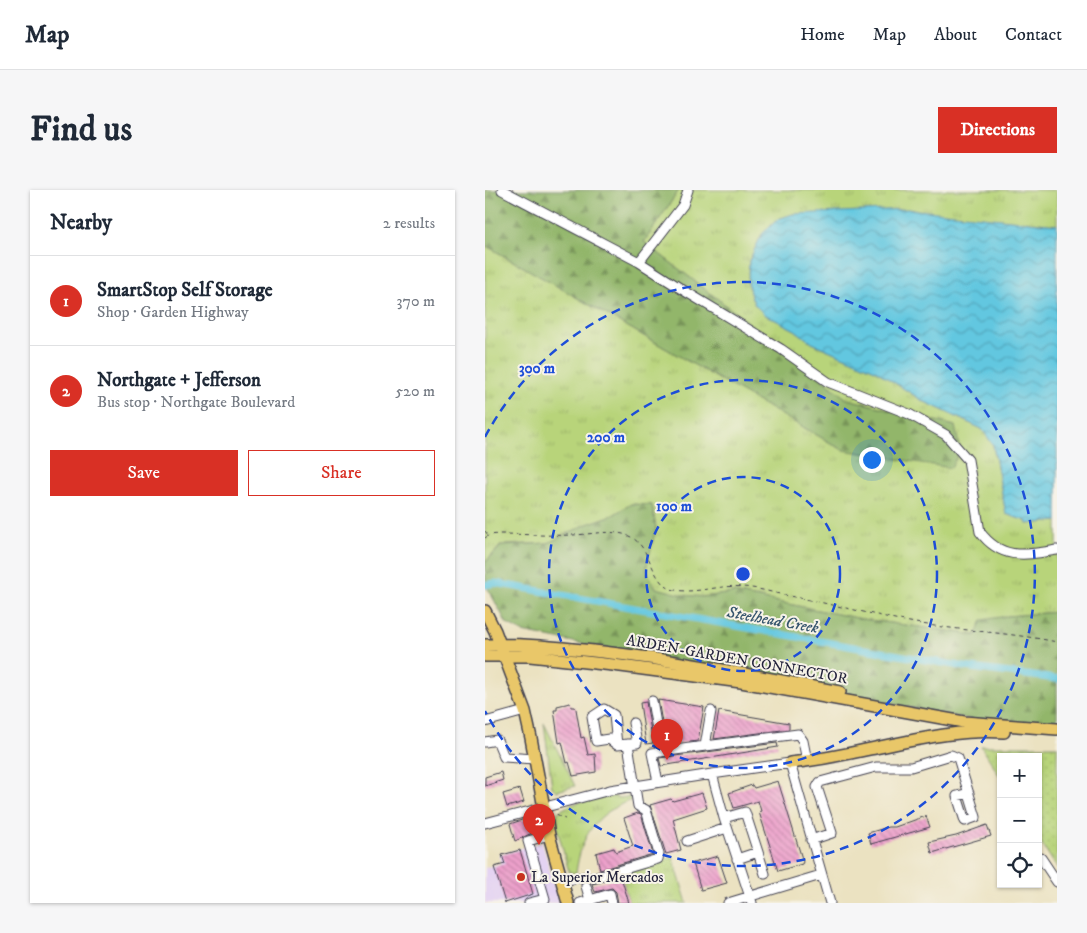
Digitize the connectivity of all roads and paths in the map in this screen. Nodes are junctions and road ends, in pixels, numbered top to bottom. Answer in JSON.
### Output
{"nodes":[{"id":1,"x":502,"y":190,"type":"edge"},
{"id":2,"x":688,"y":190,"type":"edge"},
{"id":3,"x":639,"y":262,"type":"junction"},
{"id":4,"x":485,"y":531,"type":"edge"},
{"id":5,"x":488,"y":536,"type":"junction"},
{"id":6,"x":485,"y":538,"type":"edge"},
{"id":7,"x":1057,"y":550,"type":"edge"},
{"id":8,"x":485,"y":611,"type":"edge"},
{"id":9,"x":1057,"y":642,"type":"edge"},
{"id":10,"x":500,"y":644,"type":"junction"},
{"id":11,"x":485,"y":645,"type":"edge"},
{"id":12,"x":485,"y":656,"type":"edge"},
{"id":13,"x":505,"y":656,"type":"junction"},
{"id":14,"x":652,"y":702,"type":"dead end"},
{"id":15,"x":525,"y":711,"type":"junction"},
{"id":16,"x":711,"y":711,"type":"dead end"},
{"id":17,"x":485,"y":722,"type":"edge"},
{"id":18,"x":981,"y":722,"type":"junction"},
{"id":19,"x":633,"y":724,"type":"dead end"},
{"id":20,"x":1033,"y":728,"type":"junction"},
{"id":21,"x":1057,"y":729,"type":"edge"},
{"id":22,"x":485,"y":742,"type":"edge"},
{"id":23,"x":628,"y":744,"type":"junction"},
{"id":24,"x":617,"y":745,"type":"dead end"},
{"id":25,"x":705,"y":746,"type":"junction"},
{"id":26,"x":661,"y":752,"type":"junction"},
{"id":27,"x":535,"y":759,"type":"junction"},
{"id":28,"x":807,"y":761,"type":"junction"},
{"id":29,"x":789,"y":763,"type":"junction"},
{"id":30,"x":712,"y":774,"type":"junction"},
{"id":31,"x":658,"y":782,"type":"junction"},
{"id":32,"x":634,"y":786,"type":"junction"},
{"id":33,"x":969,"y":793,"type":"dead end"},
{"id":34,"x":543,"y":807,"type":"junction"},
{"id":35,"x":556,"y":815,"type":"dead end"},
{"id":36,"x":724,"y":818,"type":"junction"},
{"id":37,"x":565,"y":820,"type":"dead end"},
{"id":38,"x":485,"y":823,"type":"edge"},
{"id":39,"x":727,"y":828,"type":"junction"},
{"id":40,"x":549,"y":835,"type":"junction"},
{"id":41,"x":811,"y":840,"type":"junction"},
{"id":42,"x":687,"y":841,"type":"dead end"},
{"id":43,"x":758,"y":852,"type":"junction"},
{"id":44,"x":737,"y":859,"type":"junction"},
{"id":45,"x":1042,"y":860,"type":"edge"},
{"id":46,"x":765,"y":874,"type":"dead end"},
{"id":47,"x":821,"y":875,"type":"junction"},
{"id":48,"x":561,"y":881,"type":"junction"},
{"id":49,"x":1057,"y":882,"type":"edge"},
{"id":50,"x":586,"y":886,"type":"dead end"},
{"id":51,"x":750,"y":900,"type":"edge"},
{"id":52,"x":590,"y":902,"type":"edge"},
{"id":53,"x":529,"y":903,"type":"edge"},
{"id":54,"x":567,"y":903,"type":"edge"},
{"id":55,"x":580,"y":903,"type":"edge"},
{"id":56,"x":612,"y":903,"type":"edge"},
{"id":57,"x":727,"y":903,"type":"edge"},
{"id":58,"x":830,"y":903,"type":"edge"}],
"edges":[{"from":1,"to":3,"type":"street"},
{"from":2,"to":3,"type":"street"},
{"from":3,"to":7,"type":"street"},
{"from":4,"to":5,"type":"path"},
{"from":5,"to":6,"type":"path"},
{"from":5,"to":9,"type":"path"},
{"from":8,"to":10,"type":"main road"},
{"from":10,"to":11,"type":"main road","name":"ARDEN-GARDEN CONNECTOR"},
{"from":10,"to":13,"type":"main road"},
{"from":10,"to":18,"type":"main road","name":"ARDEN-GARDEN CONNECTOR"},
{"from":12,"to":13,"type":"main road","name":"ARDEN-GARDEN CONNECTOR"},
{"from":13,"to":15,"type":"main road"},
{"from":13,"to":18,"type":"main road","name":"ARDEN-GARDEN CONNECTOR"},
{"from":14,"to":26,"type":"street"},
{"from":15,"to":17,"type":"street"},
{"from":15,"to":27,"type":"main road"},
{"from":16,"to":25,"type":"street"},
{"from":18,"to":20,"type":"main road","name":"ARDEN-GARDEN CONNECTOR"},
{"from":19,"to":23,"type":"street"},
{"from":20,"to":21,"type":"main road"},
{"from":20,"to":28,"type":"main road"},
{"from":22,"to":27,"type":"street"},
{"from":23,"to":24,"type":"street"},
{"from":23,"to":32,"type":"street"},
{"from":25,"to":26,"type":"street"},
{"from":25,"to":28,"type":"street"},
{"from":26,"to":31,"type":"street"},
{"from":27,"to":34,"type":"main road"},
{"from":28,"to":29,"type":"main road"},
{"from":29,"to":30,"type":"street"},
{"from":29,"to":41,"type":"street"},
{"from":30,"to":31,"type":"street"},
{"from":30,"to":36,"type":"street"},
{"from":31,"to":32,"type":"street"},
{"from":32,"to":34,"type":"street"},
{"from":32,"to":48,"type":"street"},
{"from":33,"to":41,"type":"street"},
{"from":34,"to":38,"type":"street"},
{"from":34,"to":40,"type":"main road"},
{"from":35,"to":37,"type":"path"},
{"from":36,"to":39,"type":"street"},
{"from":36,"to":43,"type":"street"},
{"from":39,"to":42,"type":"street"},
{"from":39,"to":44,"type":"street"},
{"from":40,"to":48,"type":"main road"},
{"from":40,"to":53,"type":"street"},
{"from":41,"to":47,"type":"street"},
{"from":43,"to":44,"type":"street"},
{"from":43,"to":46,"type":"street"},
{"from":44,"to":51,"type":"street"},
{"from":45,"to":49,"type":"street"},
{"from":47,"to":51,"type":"street"},
{"from":47,"to":58,"type":"street"},
{"from":48,"to":54,"type":"main road"},
{"from":50,"to":52,"type":"street"},
{"from":51,"to":57,"type":"street"},
{"from":52,"to":55,"type":"street"},
{"from":52,"to":56,"type":"street"}]}
